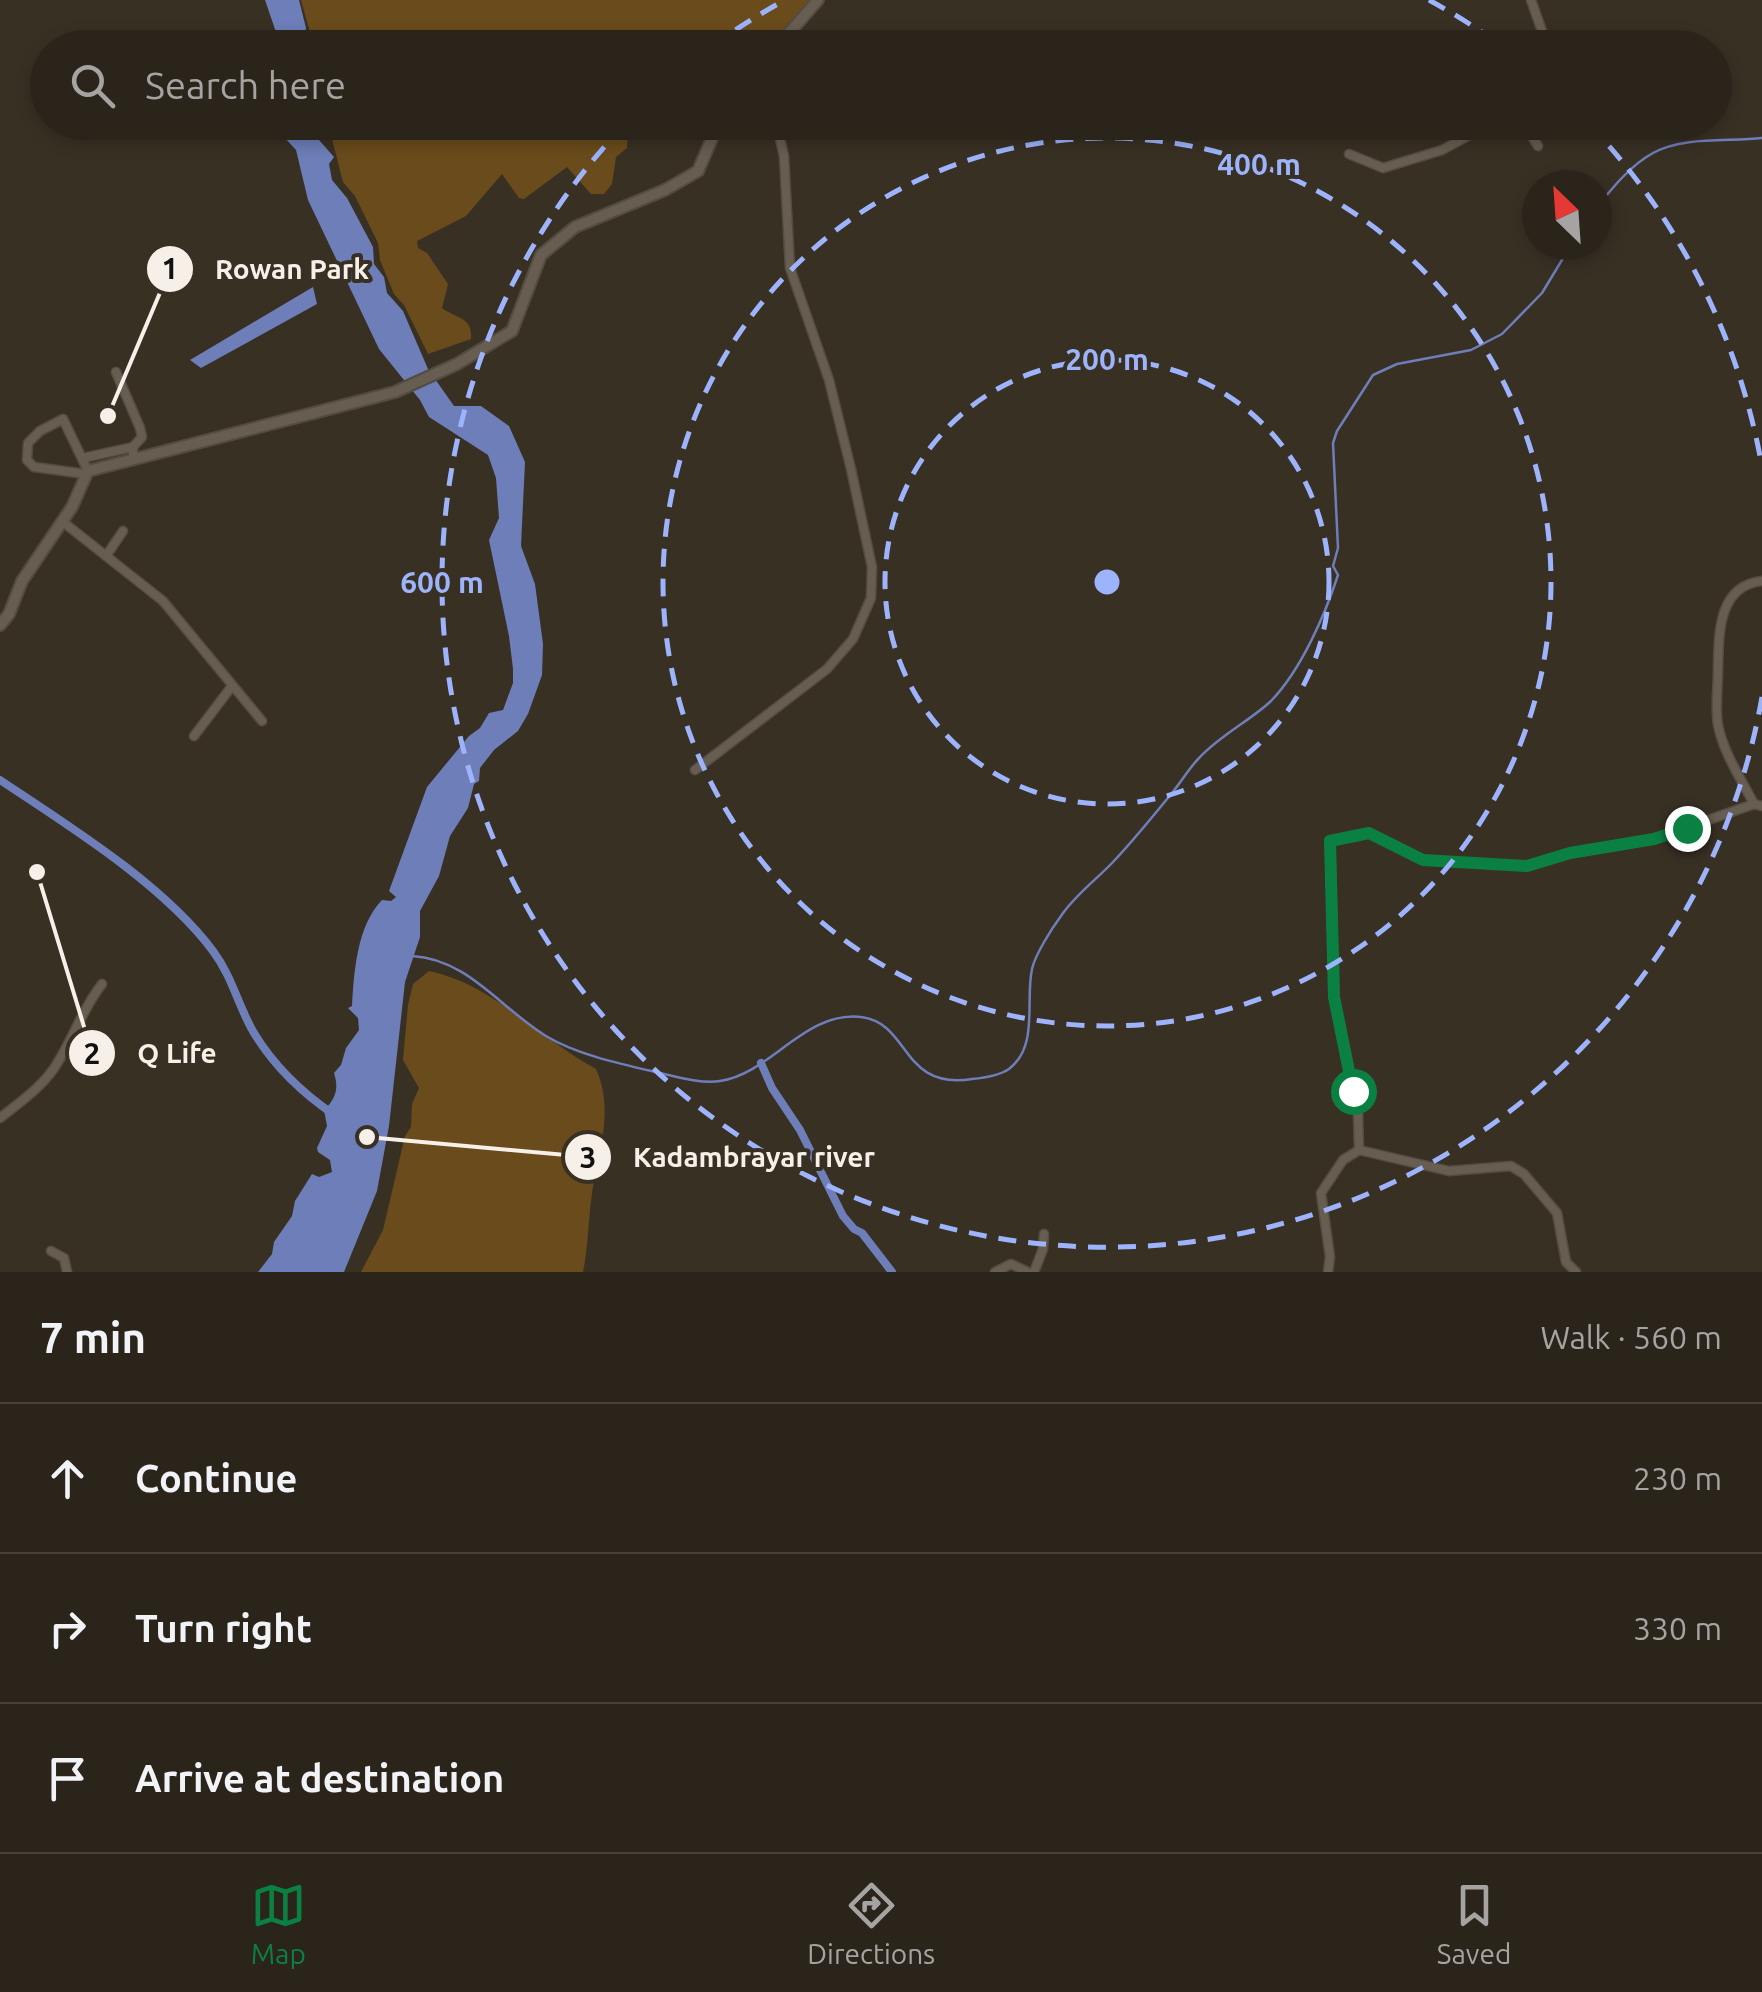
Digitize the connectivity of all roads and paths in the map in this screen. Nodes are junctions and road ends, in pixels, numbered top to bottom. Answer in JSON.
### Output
{"nodes":[{"id":1,"x":818,"y":0,"type":"edge"},
{"id":2,"x":1531,"y":0,"type":"edge"},
{"id":3,"x":792,"y":30,"type":"edge"},
{"id":4,"x":1542,"y":30,"type":"edge"},
{"id":5,"x":711,"y":140,"type":"edge"},
{"id":6,"x":780,"y":140,"type":"edge"},
{"id":7,"x":1461,"y":140,"type":"edge"},
{"id":8,"x":1534,"y":140,"type":"edge"},
{"id":9,"x":1538,"y":146,"type":"dead end"},
{"id":10,"x":1349,"y":154,"type":"dead end"},
{"id":11,"x":116,"y":372,"type":"dead end"},
{"id":12,"x":133,"y":453,"type":"junction"},
{"id":13,"x":83,"y":458,"type":"junction"},
{"id":14,"x":87,"y":473,"type":"junction"},
{"id":15,"x":63,"y":522,"type":"junction"},
{"id":16,"x":123,"y":531,"type":"dead end"},
{"id":17,"x":106,"y":556,"type":"junction"},
{"id":18,"x":1762,"y":582,"type":"edge"},
{"id":19,"x":0,"y":626,"type":"edge"},
{"id":20,"x":232,"y":686,"type":"junction"},
{"id":21,"x":262,"y":721,"type":"dead end"},
{"id":22,"x":194,"y":736,"type":"dead end"},
{"id":23,"x":696,"y":770,"type":"dead end"},
{"id":24,"x":1758,"y":805,"type":"edge"},
{"id":25,"x":102,"y":984,"type":"dead end"},
{"id":26,"x":0,"y":1118,"type":"edge"},
{"id":27,"x":1359,"y":1150,"type":"junction"},
{"id":28,"x":1044,"y":1234,"type":"dead end"},
{"id":29,"x":51,"y":1251,"type":"dead end"},
{"id":30,"x":67,"y":1272,"type":"edge"},
{"id":31,"x":995,"y":1272,"type":"edge"},
{"id":32,"x":1031,"y":1272,"type":"edge"},
{"id":33,"x":1328,"y":1272,"type":"edge"},
{"id":34,"x":1576,"y":1272,"type":"edge"}],
"edges":[{"from":1,"to":3,"type":"main road"},
{"from":2,"to":4,"type":"street"},
{"from":5,"to":12,"type":"main road"},
{"from":6,"to":23,"type":"street"},
{"from":7,"to":10,"type":"street"},
{"from":8,"to":9,"type":"street"},
{"from":11,"to":12,"type":"street"},
{"from":12,"to":13,"type":"street"},
{"from":12,"to":14,"type":"main road"},
{"from":13,"to":14,"type":"street"},
{"from":13,"to":14,"type":"street"},
{"from":14,"to":15,"type":"main road"},
{"from":15,"to":17,"type":"street"},
{"from":15,"to":19,"type":"main road"},
{"from":16,"to":17,"type":"street"},
{"from":17,"to":20,"type":"street"},
{"from":18,"to":24,"type":"street"},
{"from":20,"to":21,"type":"street"},
{"from":20,"to":22,"type":"street"},
{"from":24,"to":27,"type":"street"},
{"from":25,"to":26,"type":"street"},
{"from":27,"to":33,"type":"street"},
{"from":27,"to":34,"type":"street"},
{"from":28,"to":32,"type":"street"},
{"from":29,"to":30,"type":"street"},
{"from":31,"to":32,"type":"street"}]}
